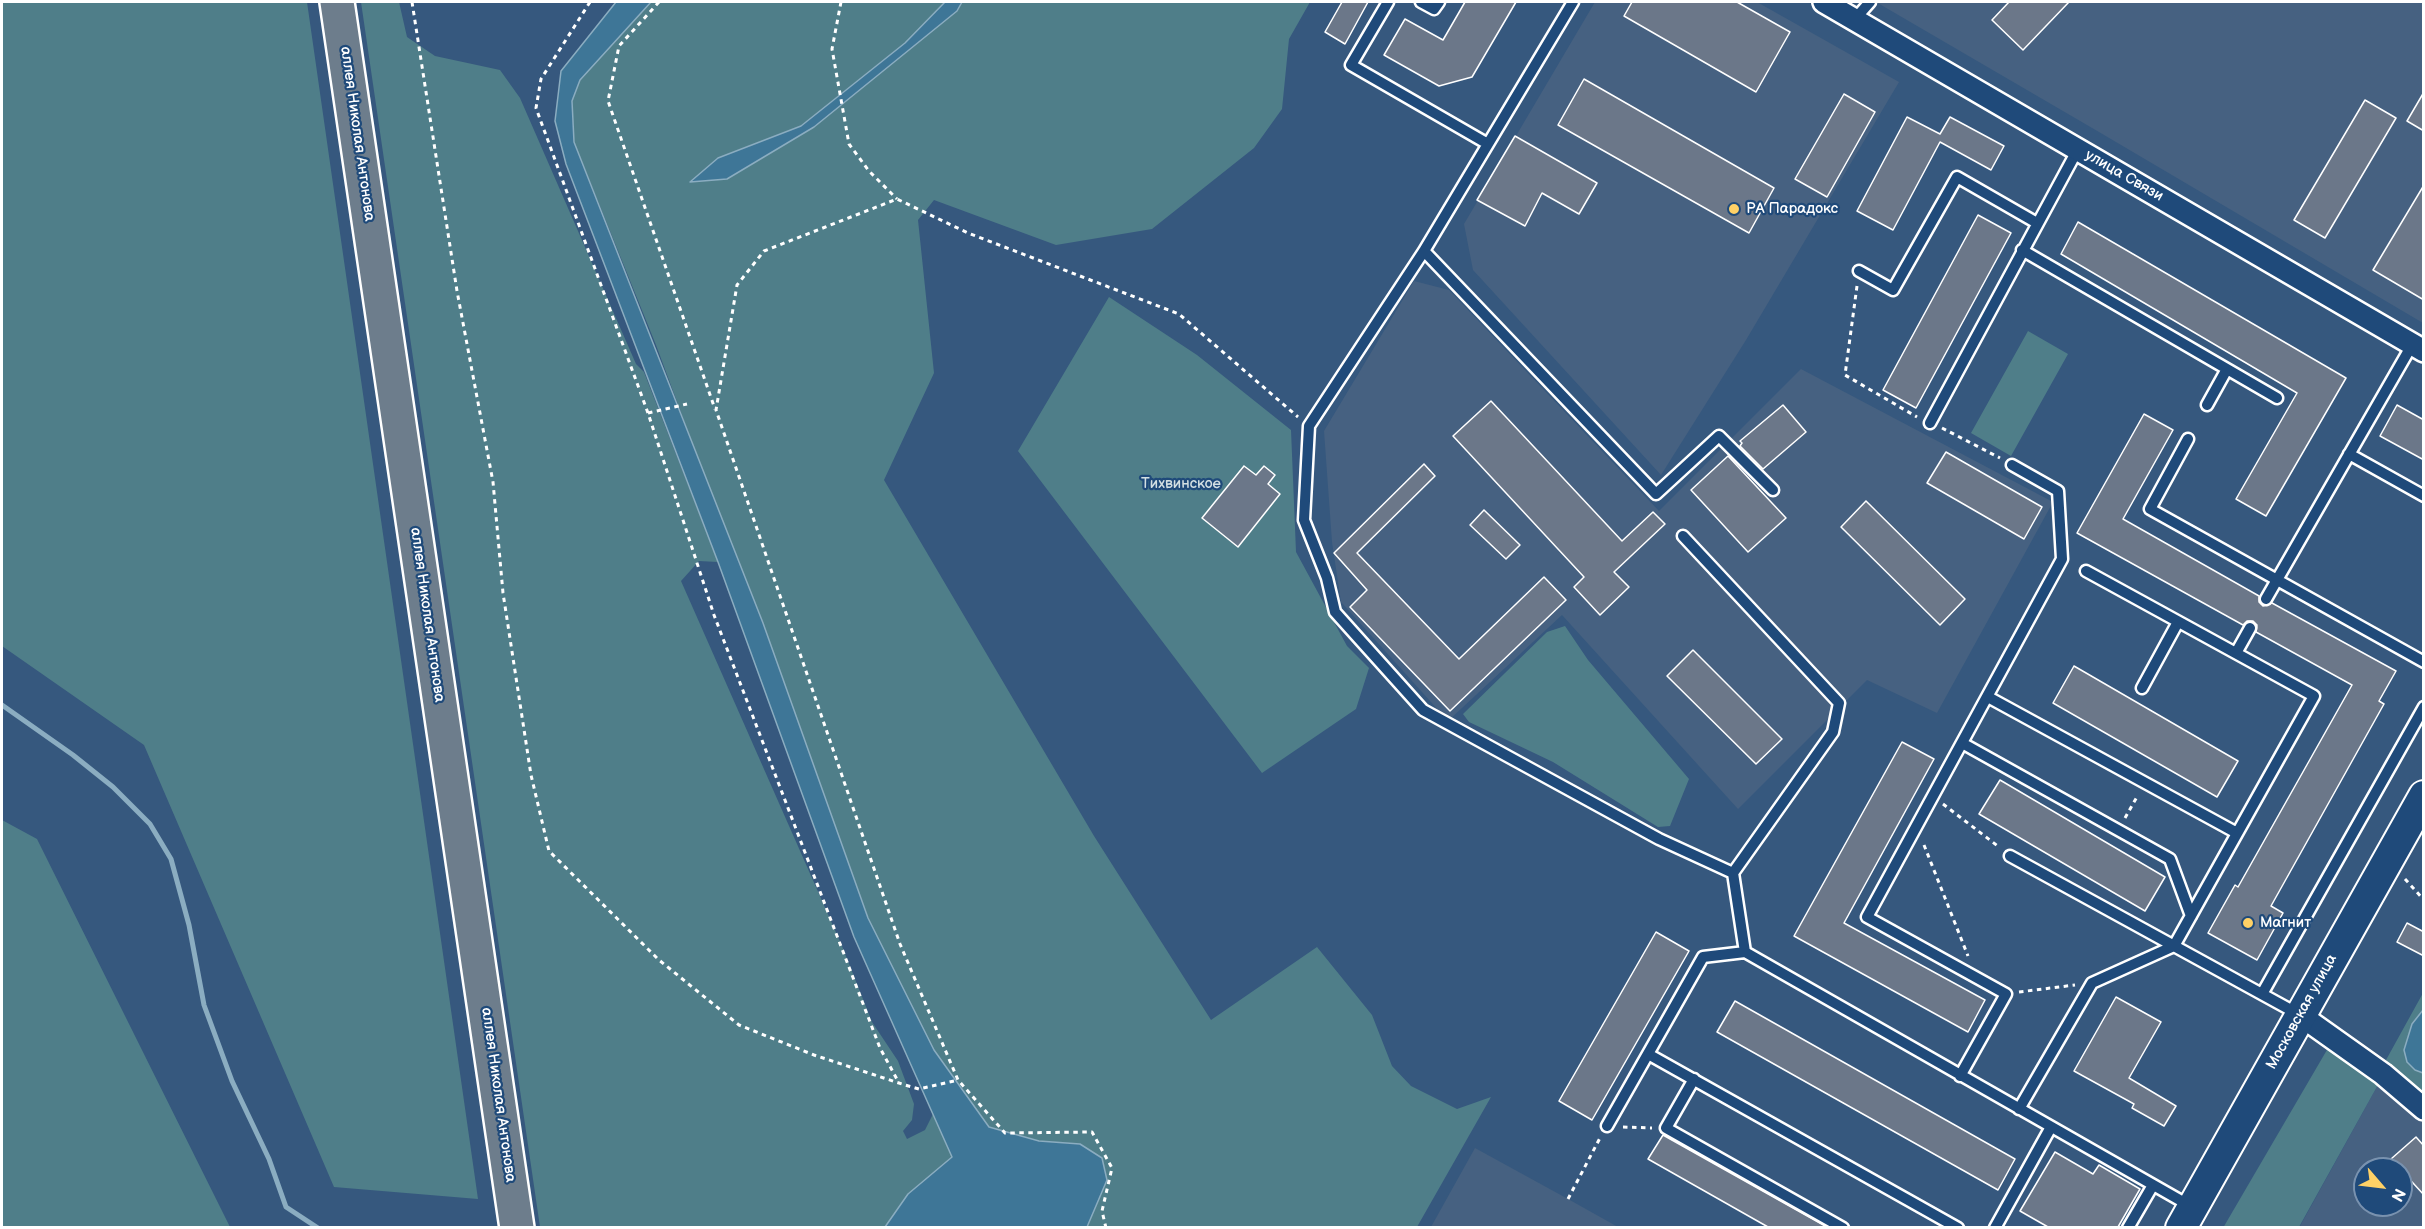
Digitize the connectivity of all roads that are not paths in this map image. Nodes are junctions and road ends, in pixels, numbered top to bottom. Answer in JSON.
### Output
{"nodes":[{"id":1,"x":337,"y":2,"type":"edge"},
{"id":2,"x":1388,"y":2,"type":"edge"},
{"id":3,"x":1421,"y":2,"type":"edge"},
{"id":4,"x":1439,"y":2,"type":"edge"},
{"id":5,"x":1574,"y":2,"type":"edge"},
{"id":6,"x":1824,"y":2,"type":"edge"},
{"id":7,"x":1870,"y":2,"type":"edge"},
{"id":8,"x":1855,"y":19,"type":"junction"},
{"id":9,"x":1488,"y":144,"type":"junction"},
{"id":10,"x":2078,"y":149,"type":"junction"},
{"id":11,"x":2037,"y":223,"type":"junction"},
{"id":12,"x":2022,"y":250,"type":"junction"},
{"id":13,"x":1424,"y":251,"type":"junction"},
{"id":14,"x":1859,"y":271,"type":"road end"},
{"id":15,"x":2418,"y":348,"type":"edge"},
{"id":16,"x":2227,"y":369,"type":"junction"},
{"id":17,"x":2277,"y":398,"type":"dead end"},
{"id":18,"x":2207,"y":405,"type":"dead end"},
{"id":19,"x":1930,"y":423,"type":"road end"},
{"id":20,"x":2188,"y":439,"type":"dead end"},
{"id":21,"x":2349,"y":454,"type":"junction"},
{"id":22,"x":2012,"y":465,"type":"road end"},
{"id":23,"x":1773,"y":490,"type":"dead end"},
{"id":24,"x":2424,"y":496,"type":"edge"},
{"id":25,"x":1683,"y":536,"type":"dead end"},
{"id":26,"x":2086,"y":571,"type":"dead end"},
{"id":27,"x":2277,"y":580,"type":"junction"},
{"id":28,"x":2266,"y":599,"type":"dead end"},
{"id":29,"x":2178,"y":621,"type":"junction"},
{"id":30,"x":2250,"y":628,"type":"dead end"},
{"id":31,"x":2236,"y":653,"type":"junction"},
{"id":32,"x":2424,"y":662,"type":"edge"},
{"id":33,"x":2142,"y":688,"type":"dead end"},
{"id":34,"x":1988,"y":697,"type":"junction"},
{"id":35,"x":2424,"y":707,"type":"edge"},
{"id":36,"x":1962,"y":743,"type":"junction"},
{"id":37,"x":2424,"y":796,"type":"edge"},
{"id":38,"x":2237,"y":834,"type":"junction"},
{"id":39,"x":2010,"y":856,"type":"road end"},
{"id":40,"x":1733,"y":873,"type":"junction"},
{"id":41,"x":2191,"y":916,"type":"junction"},
{"id":42,"x":2174,"y":946,"type":"junction"},
{"id":43,"x":1745,"y":952,"type":"junction"},
{"id":44,"x":2262,"y":994,"type":"junction"},
{"id":45,"x":2300,"y":1015,"type":"junction"},
{"id":46,"x":1648,"y":1054,"type":"junction"},
{"id":47,"x":1960,"y":1076,"type":"junction"},
{"id":48,"x":1694,"y":1079,"type":"junction"},
{"id":49,"x":2019,"y":1109,"type":"junction"},
{"id":50,"x":2424,"y":1110,"type":"edge"},
{"id":51,"x":1607,"y":1126,"type":"road end"},
{"id":52,"x":2051,"y":1127,"type":"junction"},
{"id":53,"x":2153,"y":1185,"type":"junction"},
{"id":54,"x":2186,"y":1218,"type":"edge"},
{"id":55,"x":518,"y":1227,"type":"edge"},
{"id":56,"x":1843,"y":1227,"type":"edge"},
{"id":57,"x":1958,"y":1227,"type":"edge"},
{"id":58,"x":1995,"y":1227,"type":"edge"},
{"id":59,"x":2128,"y":1227,"type":"edge"}],
"edges":[{"from":1,"to":55,"type":"main road","name":"аллея Николая Антонова"},
{"from":2,"to":9,"type":"lane"},
{"from":3,"to":4,"type":"lane"},
{"from":5,"to":9,"type":"lane"},
{"from":6,"to":8,"type":"street","name":"улица Связи"},
{"from":7,"to":8,"type":"lane"},
{"from":8,"to":10,"type":"street","name":"улица Связи"},
{"from":9,"to":13,"type":"lane"},
{"from":10,"to":11,"type":"lane"},
{"from":10,"to":15,"type":"street","name":"улица Связи"},
{"from":11,"to":12,"type":"lane"},
{"from":11,"to":14,"type":"lane"},
{"from":12,"to":16,"type":"lane"},
{"from":12,"to":19,"type":"lane"},
{"from":13,"to":23,"type":"lane"},
{"from":13,"to":40,"type":"lane"},
{"from":15,"to":21,"type":"lane"},
{"from":16,"to":17,"type":"lane"},
{"from":16,"to":18,"type":"lane"},
{"from":20,"to":27,"type":"lane"},
{"from":21,"to":24,"type":"lane"},
{"from":21,"to":27,"type":"lane"},
{"from":22,"to":34,"type":"lane"},
{"from":25,"to":40,"type":"lane"},
{"from":26,"to":29,"type":"lane"},
{"from":27,"to":28,"type":"lane"},
{"from":27,"to":32,"type":"lane"},
{"from":29,"to":31,"type":"lane"},
{"from":29,"to":33,"type":"lane"},
{"from":30,"to":31,"type":"lane"},
{"from":31,"to":38,"type":"lane"},
{"from":34,"to":36,"type":"lane"},
{"from":34,"to":38,"type":"lane"},
{"from":35,"to":44,"type":"lane"},
{"from":36,"to":41,"type":"lane"},
{"from":36,"to":47,"type":"lane"},
{"from":37,"to":45,"type":"main road","name":"Московская улица"},
{"from":38,"to":41,"type":"lane"},
{"from":39,"to":42,"type":"lane"},
{"from":40,"to":43,"type":"lane"},
{"from":41,"to":42,"type":"lane"},
{"from":42,"to":44,"type":"lane"},
{"from":42,"to":49,"type":"lane"},
{"from":43,"to":46,"type":"lane"},
{"from":43,"to":47,"type":"lane"},
{"from":44,"to":45,"type":"lane"},
{"from":45,"to":50,"type":"street"},
{"from":45,"to":54,"type":"main road","name":"Московская улица"},
{"from":46,"to":48,"type":"lane"},
{"from":46,"to":51,"type":"lane"},
{"from":47,"to":49,"type":"lane"},
{"from":48,"to":56,"type":"lane"},
{"from":48,"to":57,"type":"lane"},
{"from":49,"to":52,"type":"lane"},
{"from":52,"to":53,"type":"lane"},
{"from":52,"to":58,"type":"lane"},
{"from":53,"to":54,"type":"lane"},
{"from":53,"to":59,"type":"lane"}]}
